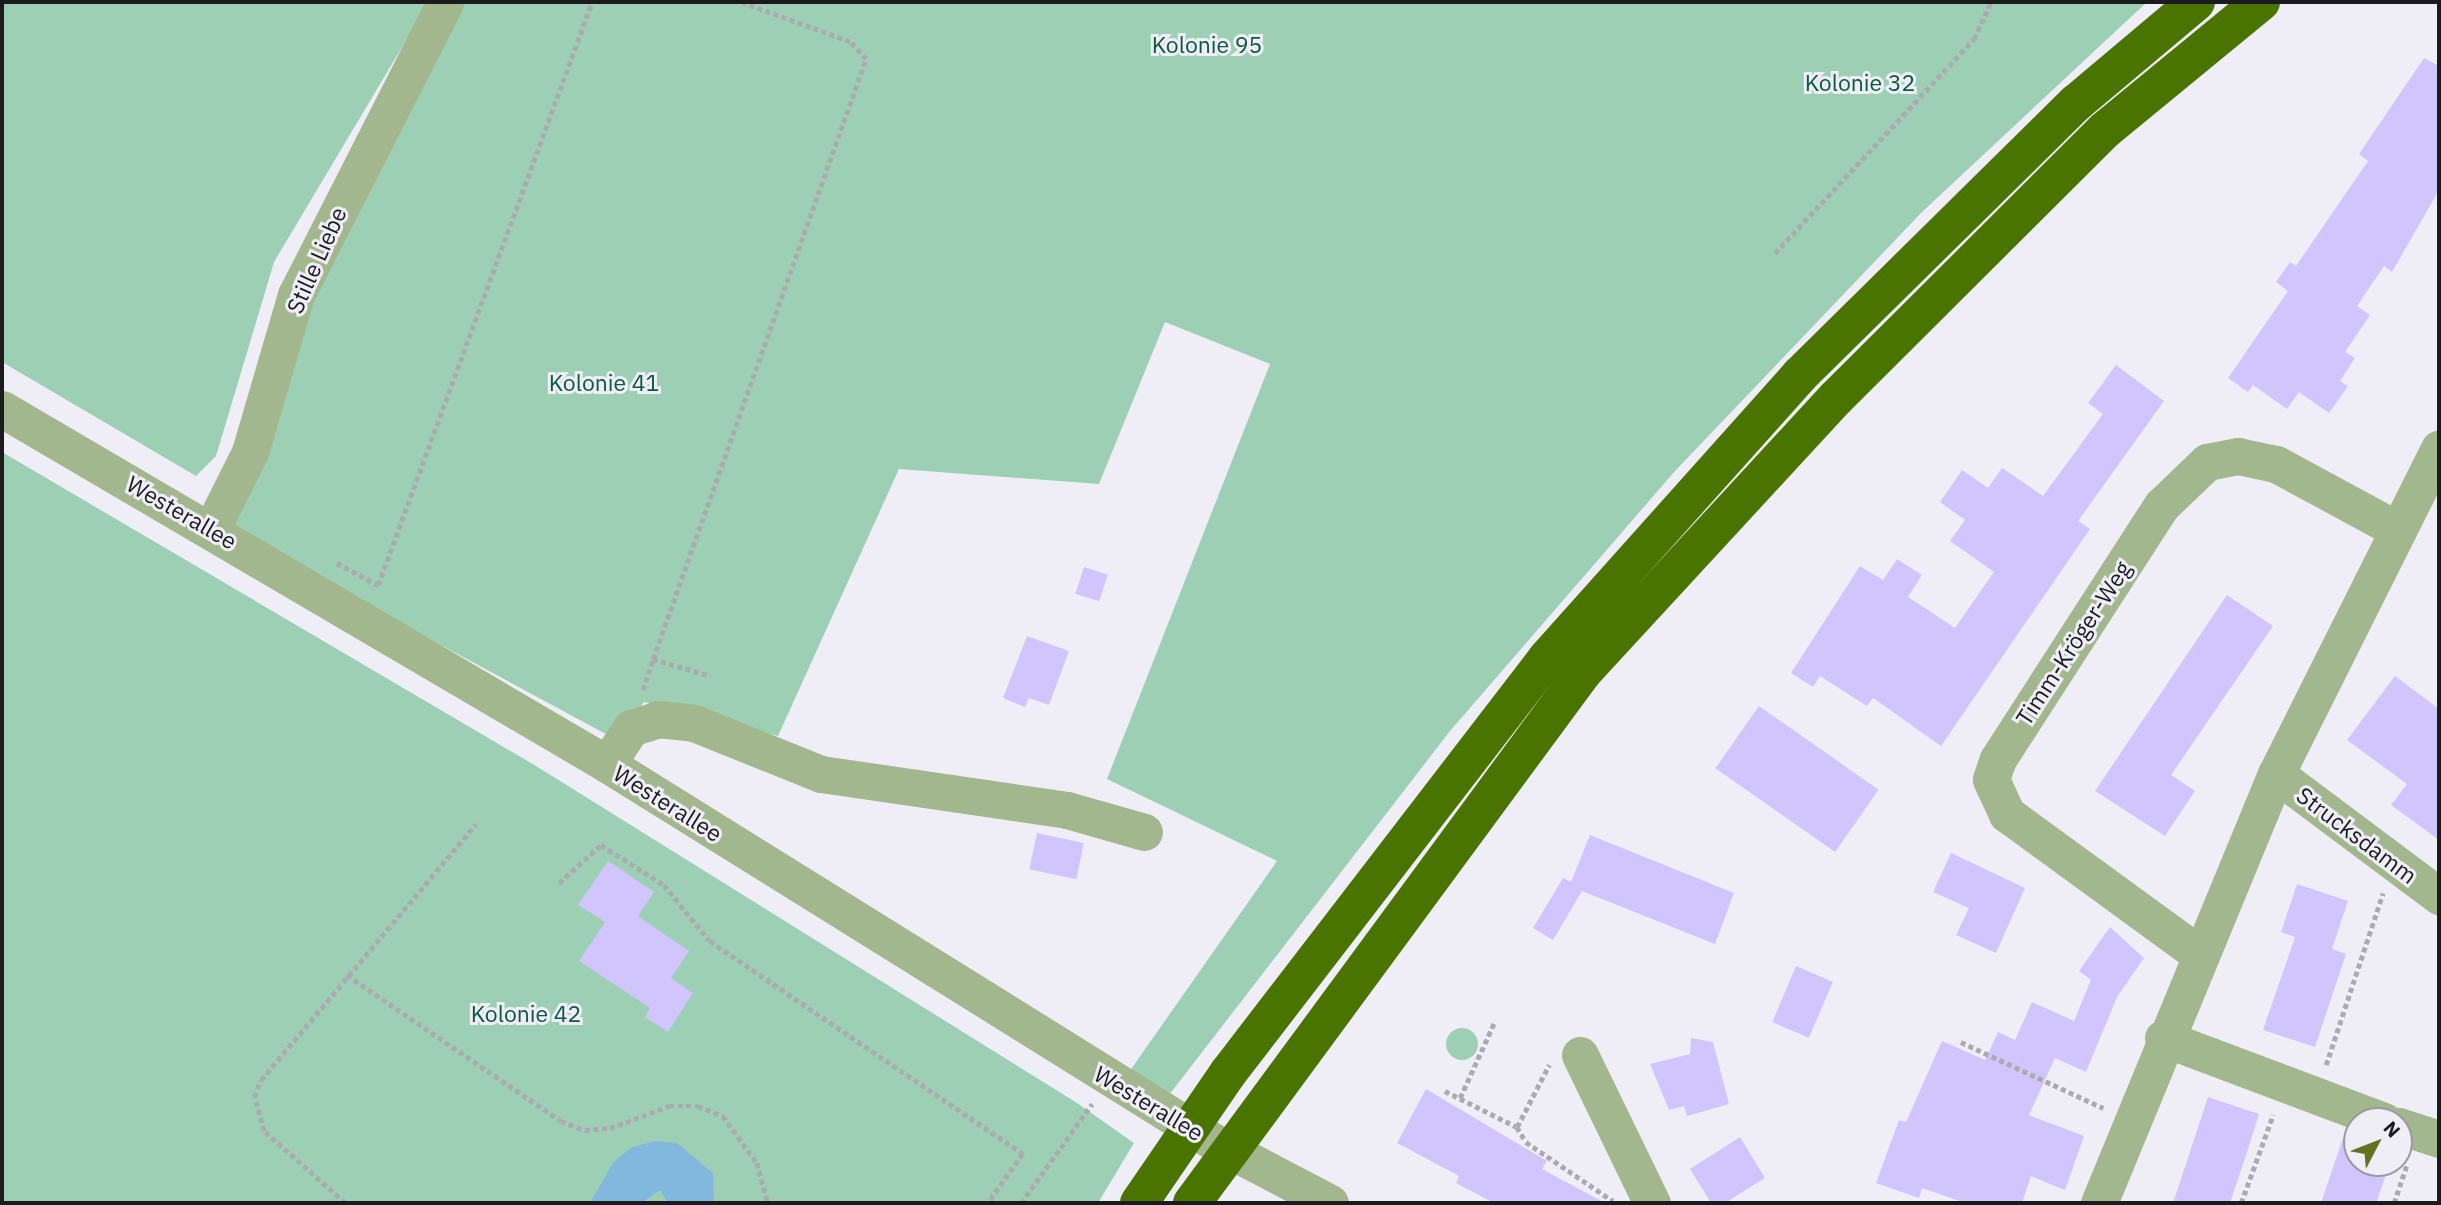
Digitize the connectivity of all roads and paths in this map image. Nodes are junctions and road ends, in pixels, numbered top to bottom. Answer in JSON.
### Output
{"nodes":[{"id":1,"x":445,"y":2,"type":"edge"},
{"id":2,"x":592,"y":2,"type":"edge"},
{"id":3,"x":740,"y":2,"type":"edge"},
{"id":4,"x":1991,"y":2,"type":"edge"},
{"id":5,"x":2196,"y":2,"type":"edge"},
{"id":6,"x":2261,"y":2,"type":"edge"},
{"id":7,"x":1775,"y":253,"type":"dead end"},
{"id":8,"x":2,"y":410,"type":"edge"},
{"id":9,"x":2439,"y":449,"type":"edge"},
{"id":10,"x":212,"y":528,"type":"junction"},
{"id":11,"x":2398,"y":530,"type":"junction"},
{"id":12,"x":378,"y":585,"type":"dead end"},
{"id":13,"x":653,"y":659,"type":"junction"},
{"id":14,"x":711,"y":676,"type":"dead end"},
{"id":15,"x":631,"y":728,"type":"junction"},
{"id":16,"x":607,"y":764,"type":"junction"},
{"id":17,"x":2276,"y":774,"type":"junction"},
{"id":18,"x":476,"y":824,"type":"dead end"},
{"id":19,"x":1144,"y":832,"type":"dead end"},
{"id":20,"x":2392,"y":863,"type":"junction"},
{"id":21,"x":559,"y":883,"type":"dead end"},
{"id":22,"x":2439,"y":896,"type":"edge"},
{"id":23,"x":2199,"y":954,"type":"junction"},
{"id":24,"x":347,"y":975,"type":"junction"},
{"id":25,"x":1495,"y":1021,"type":"dead end"},
{"id":26,"x":2163,"y":1038,"type":"junction"},
{"id":27,"x":1961,"y":1042,"type":"dead end"},
{"id":28,"x":1566,"y":1056,"type":"joint"},
{"id":29,"x":2322,"y":1076,"type":"dead end"},
{"id":30,"x":1110,"y":1079,"type":"junction"},
{"id":31,"x":1445,"y":1091,"type":"dead end"},
{"id":32,"x":1460,"y":1098,"type":"junction"},
{"id":33,"x":2347,"y":1107,"type":"edge"},
{"id":34,"x":2273,"y":1117,"type":"dead end"},
{"id":35,"x":2129,"y":1120,"type":"junction"},
{"id":36,"x":1517,"y":1127,"type":"junction"},
{"id":37,"x":2413,"y":1131,"type":"edge"},
{"id":38,"x":2439,"y":1139,"type":"edge"},
{"id":39,"x":2403,"y":1177,"type":"edge"},
{"id":40,"x":1200,"y":1191,"type":"edge"},
{"id":41,"x":345,"y":1203,"type":"edge"},
{"id":42,"x":768,"y":1203,"type":"edge"},
{"id":43,"x":988,"y":1203,"type":"edge"},
{"id":44,"x":1021,"y":1203,"type":"edge"},
{"id":45,"x":1139,"y":1203,"type":"edge"},
{"id":46,"x":1330,"y":1203,"type":"edge"},
{"id":47,"x":1612,"y":1203,"type":"edge"},
{"id":48,"x":1652,"y":1203,"type":"edge"},
{"id":49,"x":2099,"y":1203,"type":"edge"},
{"id":50,"x":2241,"y":1203,"type":"edge"},
{"id":51,"x":2394,"y":1203,"type":"edge"}],
"edges":[{"from":1,"to":10,"type":"street","name":"Stille Liebe"},
{"from":2,"to":12,"type":"path"},
{"from":3,"to":13,"type":"path"},
{"from":4,"to":7,"type":"path"},
{"from":5,"to":45,"type":"highway"},
{"from":6,"to":40,"type":"highway"},
{"from":8,"to":10,"type":"street","name":"Westerallee"},
{"from":9,"to":11,"type":"street"},
{"from":10,"to":16,"type":"street","name":"Westerallee"},
{"from":11,"to":17,"type":"street"},
{"from":11,"to":23,"type":"street","name":"Timm-Kröger-Weg"},
{"from":13,"to":14,"type":"path"},
{"from":13,"to":15,"type":"path"},
{"from":15,"to":16,"type":"street"},
{"from":15,"to":19,"type":"street"},
{"from":16,"to":30,"type":"street","name":"Westerallee"},
{"from":17,"to":20,"type":"street","name":"Strucksdamm"},
{"from":17,"to":23,"type":"street"},
{"from":18,"to":24,"type":"path"},
{"from":20,"to":22,"type":"street","name":"Strucksdamm"},
{"from":20,"to":29,"type":"path"},
{"from":21,"to":43,"type":"path"},
{"from":23,"to":26,"type":"street"},
{"from":24,"to":41,"type":"path"},
{"from":24,"to":42,"type":"path"},
{"from":25,"to":32,"type":"path"},
{"from":26,"to":33,"type":"street"},
{"from":26,"to":35,"type":"street"},
{"from":27,"to":35,"type":"path"},
{"from":28,"to":36,"type":"path"},
{"from":28,"to":48,"type":"street"},
{"from":30,"to":44,"type":"path"},
{"from":30,"to":46,"type":"street","name":"Westerallee"},
{"from":31,"to":32,"type":"path"},
{"from":32,"to":36,"type":"path"},
{"from":34,"to":50,"type":"path"},
{"from":35,"to":49,"type":"street"},
{"from":36,"to":47,"type":"path"},
{"from":37,"to":38,"type":"street"},
{"from":39,"to":51,"type":"path"}]}
